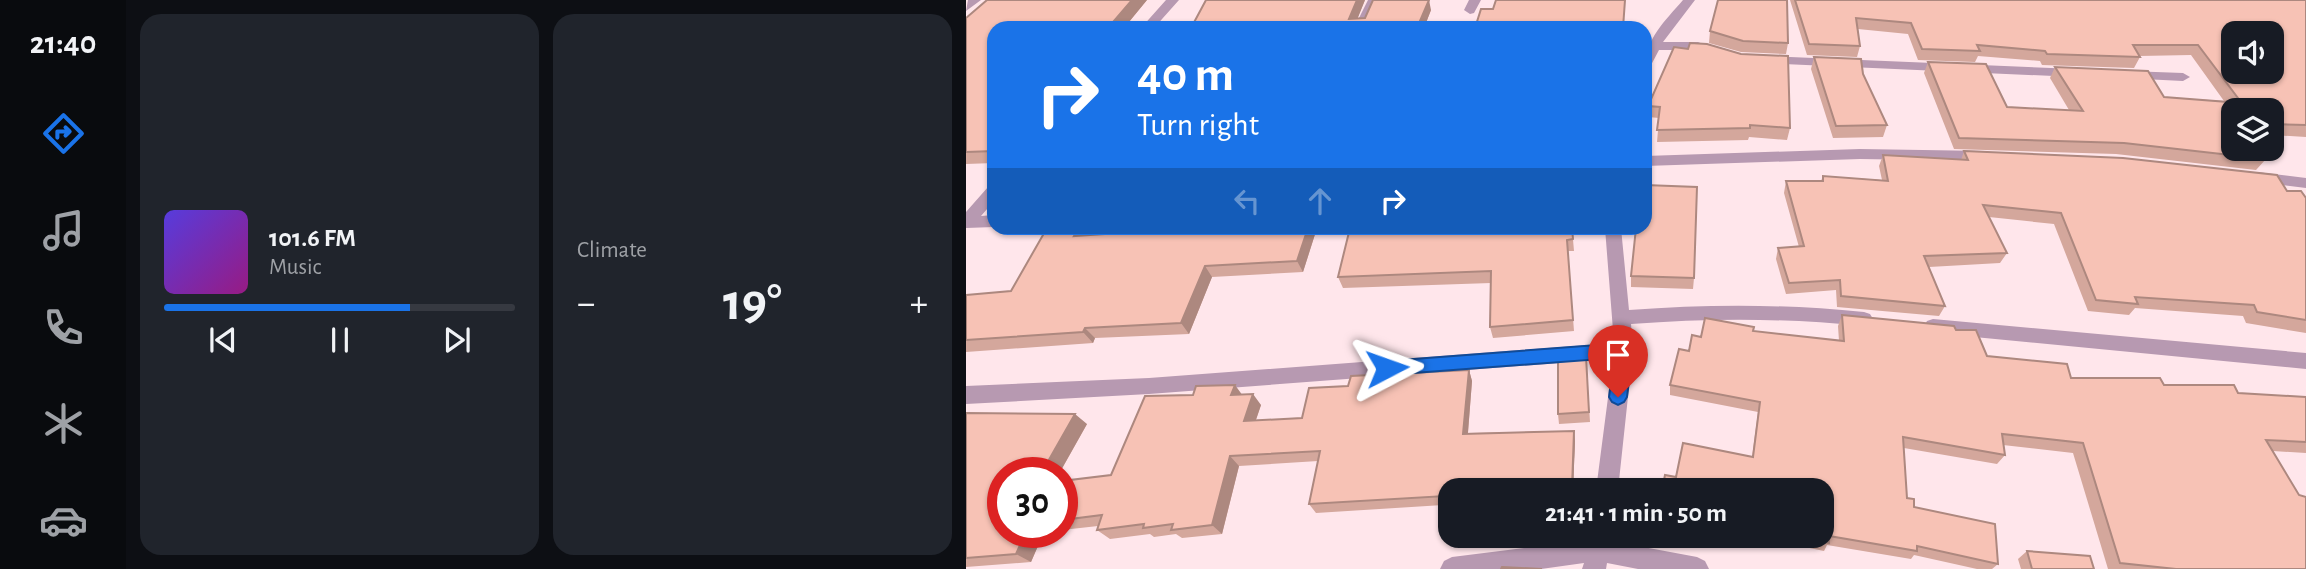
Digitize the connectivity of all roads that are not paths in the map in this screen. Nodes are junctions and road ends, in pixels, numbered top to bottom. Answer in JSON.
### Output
{"nodes":[{"id":1,"x":975,"y":0,"type":"edge"},
{"id":2,"x":1173,"y":0,"type":"edge"},
{"id":3,"x":1374,"y":0,"type":"edge"},
{"id":4,"x":1689,"y":0,"type":"edge"},
{"id":5,"x":966,"y":7,"type":"edge"},
{"id":6,"x":1154,"y":21,"type":"edge"},
{"id":7,"x":1364,"y":21,"type":"edge"},
{"id":8,"x":1655,"y":46,"type":"junction"},
{"id":9,"x":1652,"y":51,"type":"edge"},
{"id":10,"x":1719,"y":52,"type":"edge"},
{"id":11,"x":1753,"y":60,"type":"edge"},
{"id":12,"x":2094,"y":74,"type":"edge"},
{"id":13,"x":2119,"y":75,"type":"edge"},
{"id":14,"x":2183,"y":77,"type":"dead end"},
{"id":15,"x":1998,"y":156,"type":"edge"},
{"id":16,"x":1652,"y":161,"type":"edge"},
{"id":17,"x":2238,"y":175,"type":"edge"},
{"id":18,"x":2306,"y":183,"type":"edge"},
{"id":19,"x":987,"y":199,"type":"edge"},
{"id":20,"x":987,"y":221,"type":"edge"},
{"id":21,"x":966,"y":222,"type":"edge"},
{"id":22,"x":1614,"y":235,"type":"edge"},
{"id":23,"x":1622,"y":318,"type":"junction"},
{"id":24,"x":1882,"y":321,"type":"edge"},
{"id":25,"x":1909,"y":324,"type":"edge"},
{"id":26,"x":1624,"y":350,"type":"junction"},
{"id":27,"x":2306,"y":362,"type":"edge"},
{"id":28,"x":966,"y":395,"type":"edge"},
{"id":29,"x":1608,"y":478,"type":"edge"},
{"id":30,"x":1598,"y":551,"type":"edge"},
{"id":31,"x":1452,"y":569,"type":"edge"},
{"id":32,"x":1697,"y":569,"type":"edge"}],
"edges":[{"from":1,"to":5,"type":"street"},
{"from":2,"to":6,"type":"street"},
{"from":3,"to":7,"type":"street"},
{"from":4,"to":8,"type":"street"},
{"from":8,"to":9,"type":"street"},
{"from":8,"to":10,"type":"street"},
{"from":11,"to":12,"type":"street"},
{"from":13,"to":14,"type":"street"},
{"from":15,"to":16,"type":"street"},
{"from":17,"to":18,"type":"street"},
{"from":19,"to":21,"type":"street"},
{"from":20,"to":21,"type":"street"},
{"from":22,"to":23,"type":"street"},
{"from":23,"to":24,"type":"street"},
{"from":23,"to":26,"type":"street"},
{"from":25,"to":27,"type":"street"},
{"from":26,"to":28,"type":"street"},
{"from":26,"to":29,"type":"street"},
{"from":30,"to":31,"type":"street"},
{"from":30,"to":32,"type":"street"}]}
